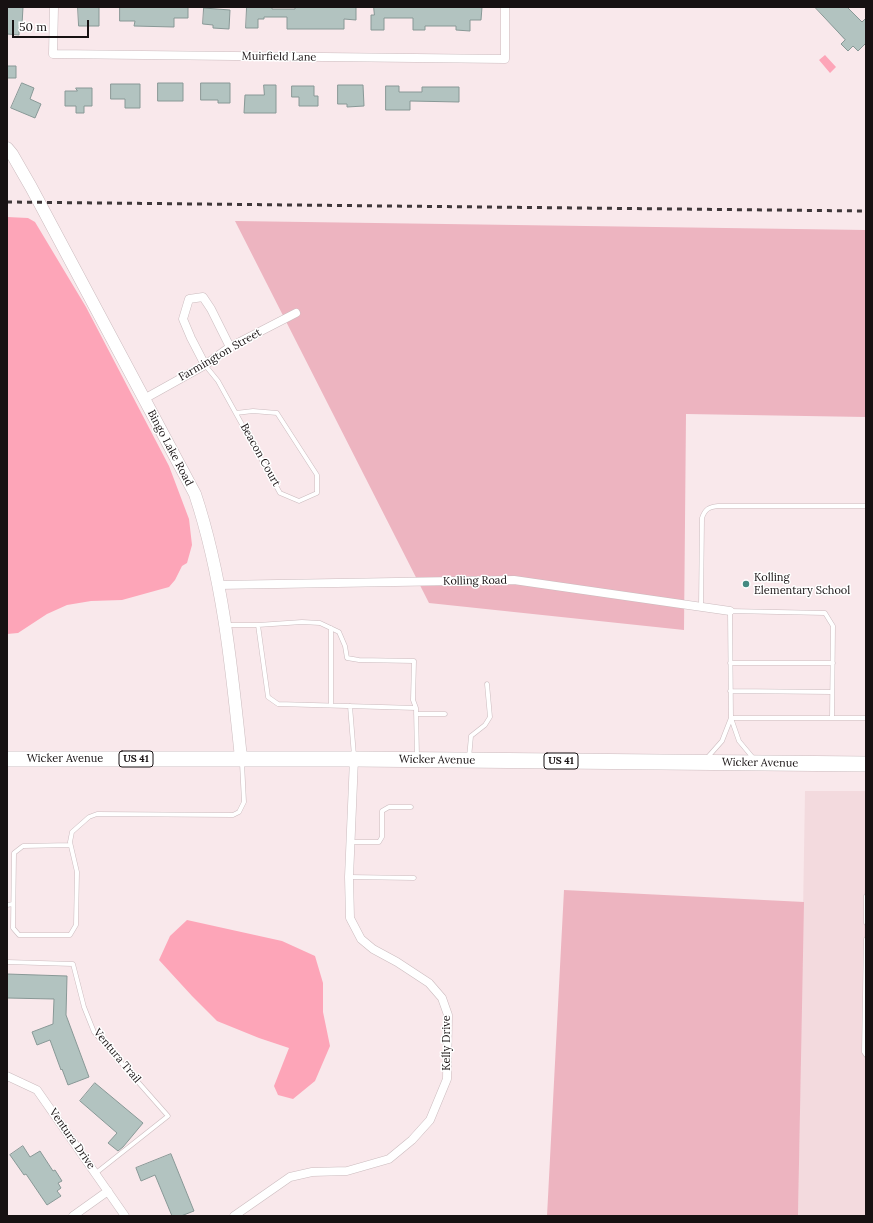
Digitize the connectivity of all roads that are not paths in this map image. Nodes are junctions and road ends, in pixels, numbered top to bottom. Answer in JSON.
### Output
{"nodes":[{"id":1,"x":54,"y":7,"type":"edge"},
{"id":2,"x":505,"y":7,"type":"edge"},
{"id":3,"x":7,"y":148,"type":"edge"},
{"id":4,"x":296,"y":313,"type":"dead end"},
{"id":5,"x":230,"y":346,"type":"junction"},
{"id":6,"x":205,"y":365,"type":"junction"},
{"id":7,"x":144,"y":398,"type":"junction"},
{"id":8,"x":236,"y":413,"type":"junction"},
{"id":9,"x":866,"y":506,"type":"edge"},
{"id":10,"x":218,"y":585,"type":"junction"},
{"id":11,"x":701,"y":607,"type":"junction"},
{"id":12,"x":730,"y":611,"type":"junction"},
{"id":13,"x":224,"y":625,"type":"junction"},
{"id":14,"x":258,"y":625,"type":"junction"},
{"id":15,"x":331,"y":628,"type":"junction"},
{"id":16,"x":730,"y":663,"type":"junction"},
{"id":17,"x":833,"y":663,"type":"junction"},
{"id":18,"x":488,"y":684,"type":"dead end"},
{"id":19,"x":730,"y":691,"type":"junction"},
{"id":20,"x":832,"y":692,"type":"junction"},
{"id":21,"x":331,"y":705,"type":"junction"},
{"id":22,"x":350,"y":706,"type":"junction"},
{"id":23,"x":416,"y":708,"type":"junction"},
{"id":24,"x":416,"y":714,"type":"junction"},
{"id":25,"x":445,"y":714,"type":"dead end"},
{"id":26,"x":731,"y":718,"type":"junction"},
{"id":27,"x":832,"y":718,"type":"junction"},
{"id":28,"x":866,"y":718,"type":"edge"},
{"id":29,"x":241,"y":758,"type":"junction"},
{"id":30,"x":7,"y":759,"type":"edge"},
{"id":31,"x":354,"y":759,"type":"junction"},
{"id":32,"x":417,"y":760,"type":"junction"},
{"id":33,"x":469,"y":760,"type":"junction"},
{"id":34,"x":704,"y":762,"type":"junction"},
{"id":35,"x":758,"y":763,"type":"junction"},
{"id":36,"x":866,"y":764,"type":"edge"},
{"id":37,"x":411,"y":807,"type":"dead end"},
{"id":38,"x":351,"y":842,"type":"junction"},
{"id":39,"x":70,"y":845,"type":"junction"},
{"id":40,"x":350,"y":877,"type":"junction"},
{"id":41,"x":414,"y":878,"type":"dead end"},
{"id":42,"x":866,"y":896,"type":"edge"},
{"id":43,"x":13,"y":904,"type":"junction"},
{"id":44,"x":7,"y":905,"type":"edge"},
{"id":45,"x":866,"y":923,"type":"edge"},
{"id":46,"x":866,"y":939,"type":"edge"},
{"id":47,"x":7,"y":962,"type":"edge"},
{"id":48,"x":866,"y":1055,"type":"edge"},
{"id":49,"x":7,"y":1076,"type":"edge"},
{"id":50,"x":96,"y":1173,"type":"junction"},
{"id":51,"x":108,"y":1191,"type":"junction"},
{"id":52,"x":73,"y":1216,"type":"edge"},
{"id":53,"x":125,"y":1216,"type":"edge"},
{"id":54,"x":234,"y":1216,"type":"edge"}],
"edges":[{"from":1,"to":2,"type":"street","name":"Muirfield Lane"},
{"from":3,"to":7,"type":"street","name":"Bingo Lake Road"},
{"from":4,"to":5,"type":"street","name":"Farmington Street"},
{"from":5,"to":6,"type":"street","name":"Farmington Street"},
{"from":5,"to":6,"type":"street","name":"Beacon Court"},
{"from":6,"to":7,"type":"street","name":"Farmington Street"},
{"from":6,"to":8,"type":"lane","name":"Beacon Court"},
{"from":7,"to":10,"type":"street","name":"Bingo Lake Road"},
{"from":8,"to":8,"type":"lane","name":"Beacon Court"},
{"from":9,"to":11,"type":"lane"},
{"from":10,"to":11,"type":"street","name":"Kolling Road"},
{"from":10,"to":13,"type":"street","name":"Bingo Lake Road"},
{"from":11,"to":12,"type":"street","name":"Kolling Road"},
{"from":12,"to":16,"type":"lane"},
{"from":12,"to":17,"type":"lane"},
{"from":13,"to":14,"type":"lane"},
{"from":13,"to":29,"type":"street","name":"Bingo Lake Road"},
{"from":14,"to":15,"type":"lane"},
{"from":14,"to":21,"type":"lane"},
{"from":15,"to":21,"type":"lane"},
{"from":15,"to":23,"type":"lane"},
{"from":16,"to":17,"type":"lane"},
{"from":16,"to":19,"type":"lane"},
{"from":17,"to":20,"type":"lane"},
{"from":18,"to":33,"type":"lane"},
{"from":19,"to":20,"type":"lane"},
{"from":19,"to":26,"type":"lane"},
{"from":20,"to":27,"type":"lane"},
{"from":21,"to":22,"type":"lane"},
{"from":22,"to":23,"type":"lane"},
{"from":22,"to":31,"type":"lane"},
{"from":23,"to":24,"type":"lane"},
{"from":24,"to":25,"type":"lane"},
{"from":24,"to":32,"type":"lane"},
{"from":26,"to":27,"type":"lane"},
{"from":26,"to":34,"type":"lane"},
{"from":26,"to":35,"type":"lane"},
{"from":27,"to":28,"type":"lane"},
{"from":29,"to":30,"type":"highway","name":"Wicker Avenue","number":"US 41"},
{"from":29,"to":31,"type":"highway","name":"Wicker Avenue","number":"US 41"},
{"from":29,"to":39,"type":"lane"},
{"from":31,"to":32,"type":"highway","name":"Wicker Avenue","number":"US 41"},
{"from":31,"to":38,"type":"street","name":"Kelly Drive"},
{"from":32,"to":33,"type":"highway","name":"Wicker Avenue","number":"US 41"},
{"from":33,"to":34,"type":"highway","name":"Wicker Avenue","number":"US 41"},
{"from":34,"to":35,"type":"highway","name":"Wicker Avenue","number":"US 41"},
{"from":35,"to":36,"type":"highway","name":"Wicker Avenue","number":"US 41"},
{"from":37,"to":38,"type":"lane"},
{"from":38,"to":40,"type":"street","name":"Kelly Drive"},
{"from":39,"to":43,"type":"lane"},
{"from":39,"to":43,"type":"lane"},
{"from":40,"to":41,"type":"lane"},
{"from":40,"to":54,"type":"street","name":"Kelly Drive"},
{"from":42,"to":45,"type":"lane"},
{"from":43,"to":44,"type":"lane"},
{"from":46,"to":48,"type":"lane"},
{"from":47,"to":50,"type":"lane","name":"Ventura Trail"},
{"from":49,"to":50,"type":"street","name":"Ventura Drive"},
{"from":50,"to":51,"type":"street","name":"Ventura Drive"},
{"from":51,"to":52,"type":"street"},
{"from":51,"to":53,"type":"street","name":"Ventura Drive"}]}
